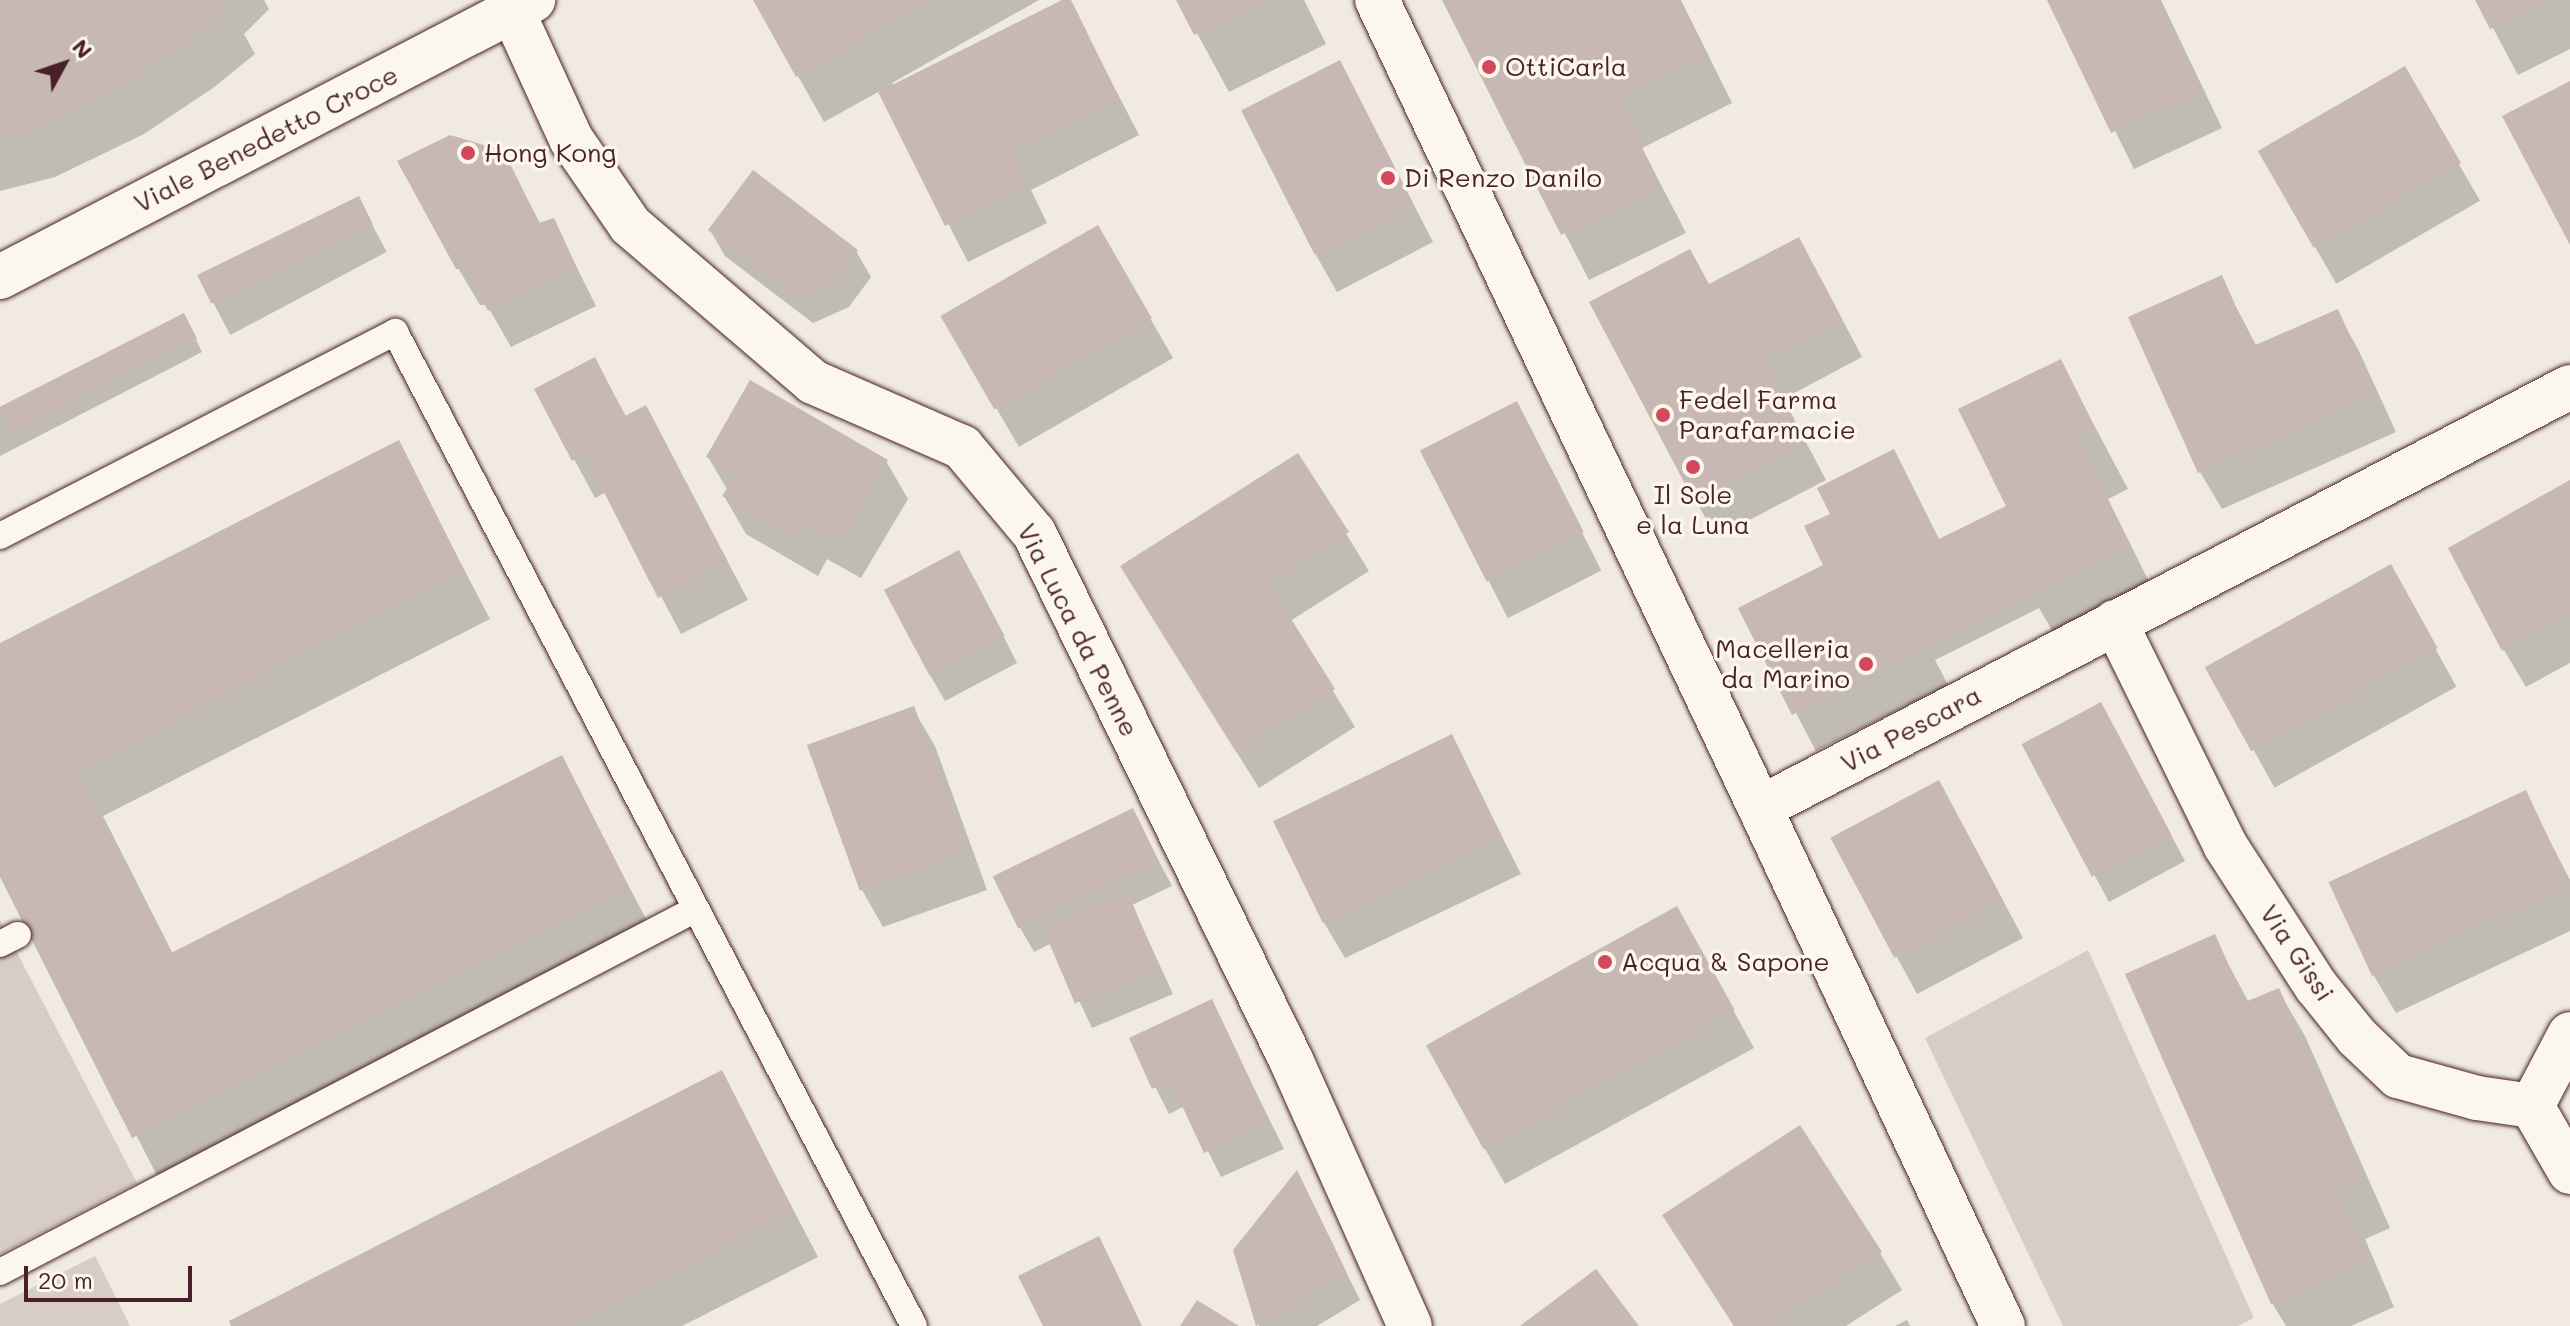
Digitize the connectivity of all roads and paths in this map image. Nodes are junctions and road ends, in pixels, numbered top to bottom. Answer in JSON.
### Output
{"nodes":[{"id":1,"x":1377,"y":0,"type":"edge"},
{"id":2,"x":522,"y":5,"type":"edge"},
{"id":3,"x":0,"y":277,"type":"edge"},
{"id":4,"x":2570,"y":387,"type":"edge"},
{"id":5,"x":0,"y":536,"type":"edge"},
{"id":6,"x":2115,"y":622,"type":"junction"},
{"id":7,"x":1760,"y":808,"type":"junction"},
{"id":8,"x":696,"y":909,"type":"junction"},
{"id":9,"x":2570,"y":1034,"type":"edge"},
{"id":10,"x":2532,"y":1106,"type":"junction"},
{"id":11,"x":2570,"y":1172,"type":"edge"},
{"id":12,"x":0,"y":1272,"type":"edge"},
{"id":13,"x":914,"y":1326,"type":"edge"},
{"id":14,"x":1410,"y":1326,"type":"edge"},
{"id":15,"x":2003,"y":1326,"type":"edge"}],
"edges":[{"from":1,"to":7,"type":"street"},
{"from":2,"to":3,"type":"street","name":"Viale Benedetto Croce"},
{"from":2,"to":14,"type":"street","name":"Via Luca da Penne"},
{"from":4,"to":6,"type":"street","name":"Via Pescara"},
{"from":5,"to":8,"type":"lane"},
{"from":6,"to":7,"type":"street","name":"Via Pescara"},
{"from":6,"to":10,"type":"street","name":"Via Gissi"},
{"from":7,"to":15,"type":"street"},
{"from":8,"to":12,"type":"lane"},
{"from":8,"to":13,"type":"lane"},
{"from":9,"to":10,"type":"street"},
{"from":10,"to":11,"type":"street"}]}
